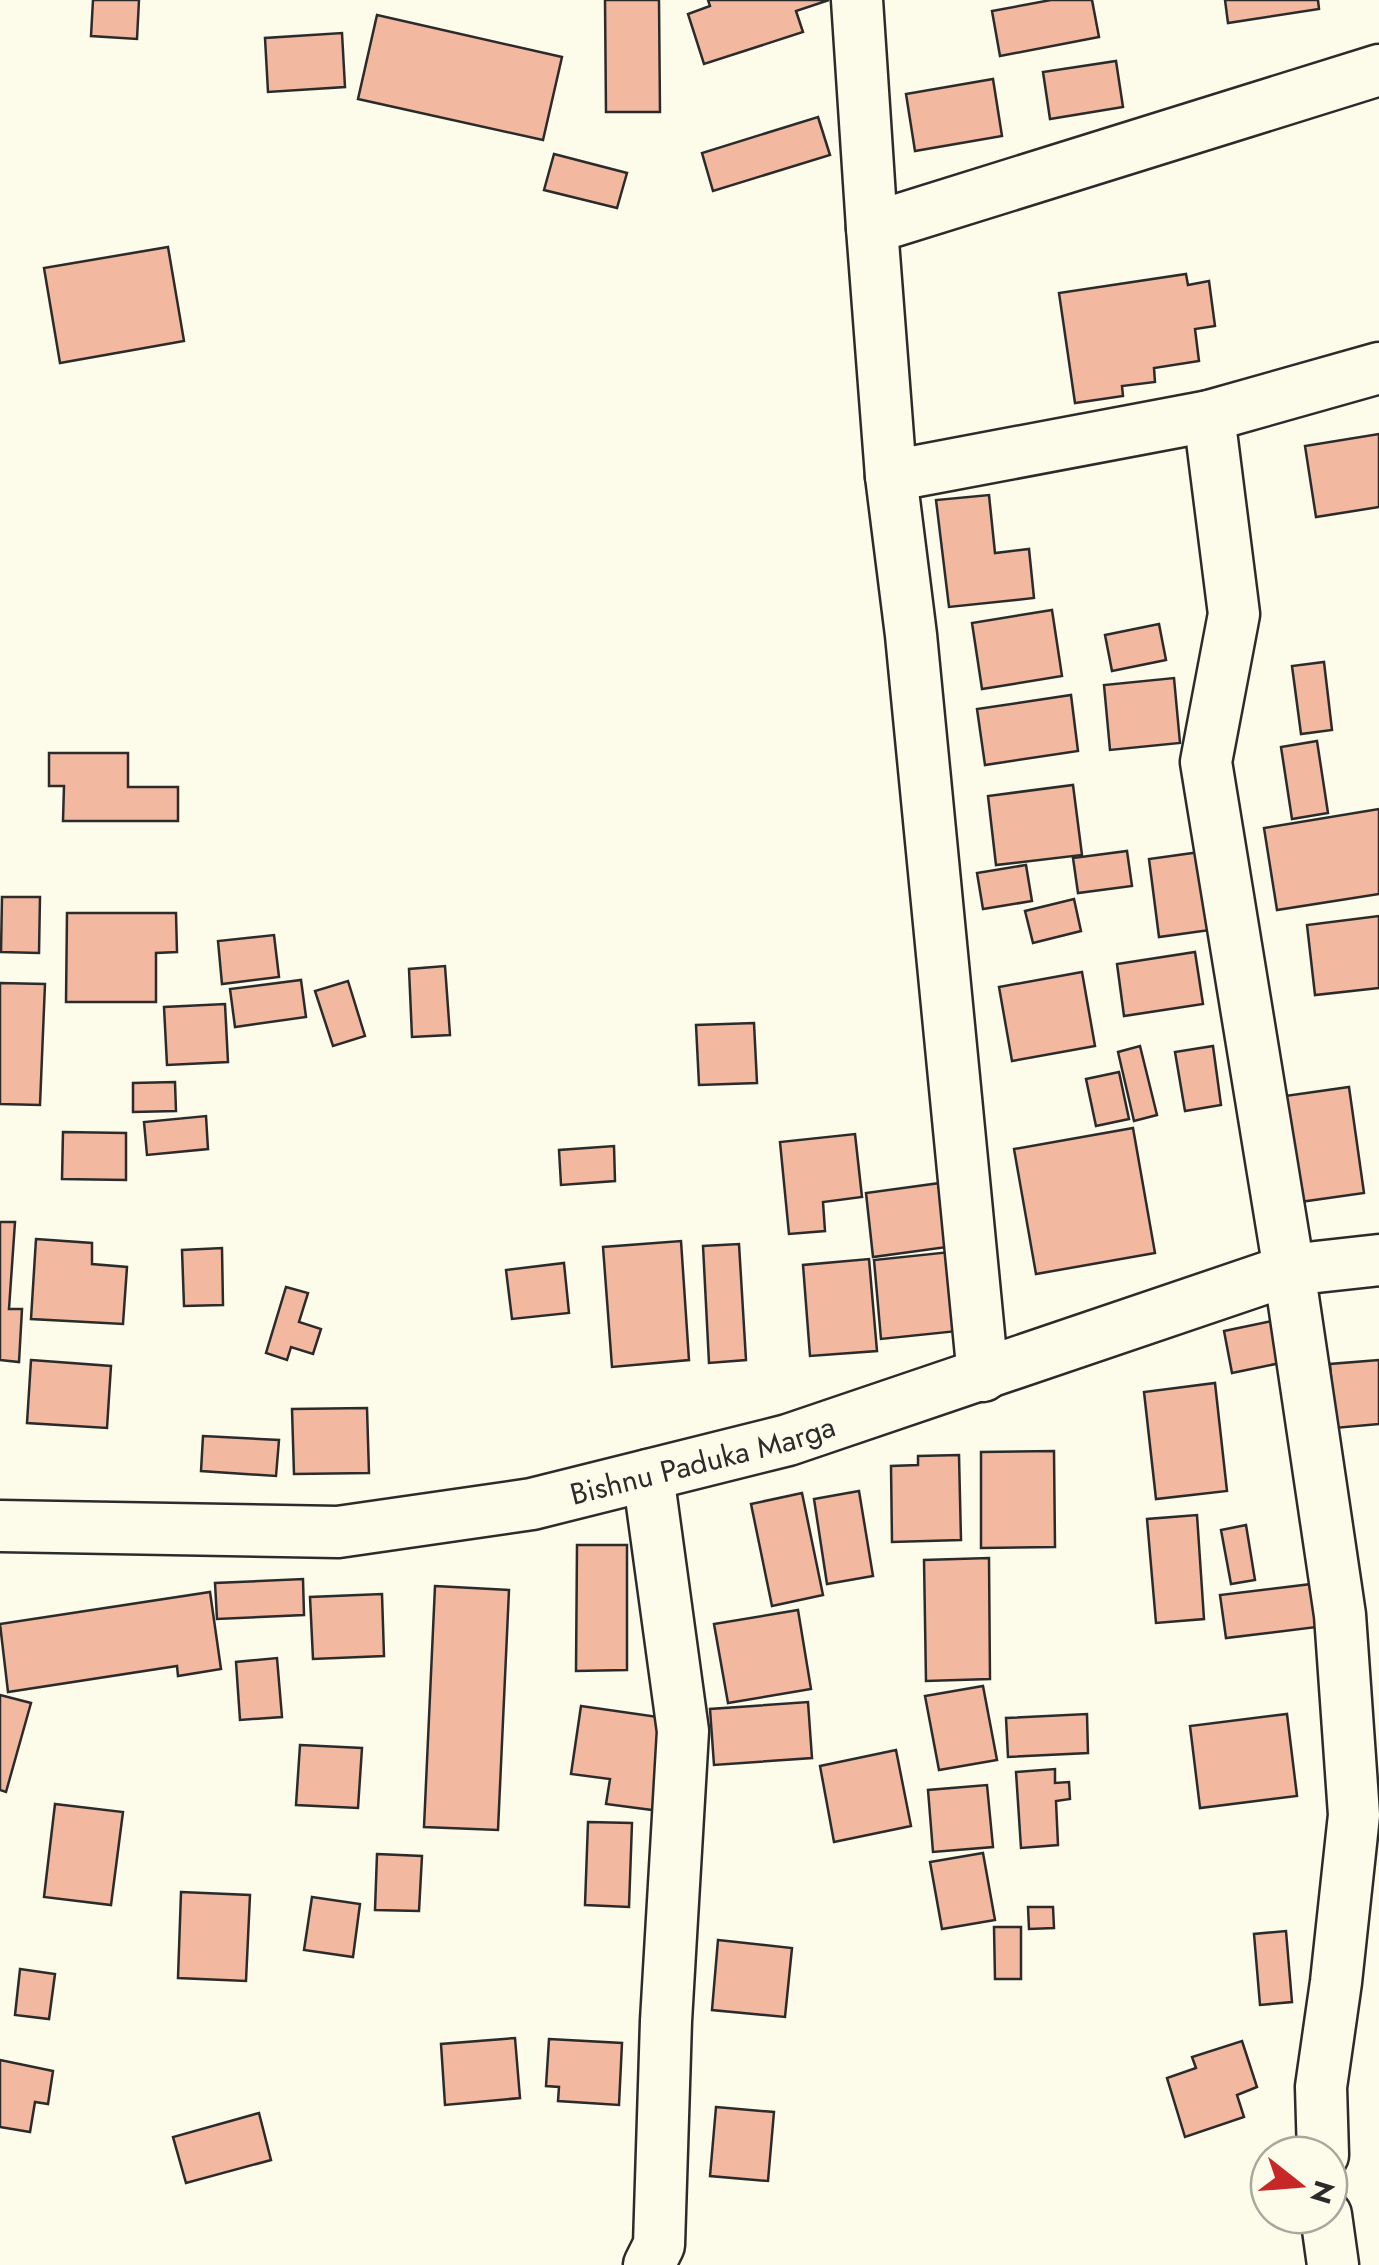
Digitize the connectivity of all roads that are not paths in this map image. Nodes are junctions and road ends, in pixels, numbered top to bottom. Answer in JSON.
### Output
{"nodes":[{"id":1,"x":857,"y":0,"type":"edge"},
{"id":2,"x":1379,"y":70,"type":"edge"},
{"id":3,"x":872,"y":228,"type":"junction"},
{"id":4,"x":1379,"y":368,"type":"edge"},
{"id":5,"x":1208,"y":416,"type":"junction"},
{"id":6,"x":891,"y":476,"type":"junction"},
{"id":7,"x":1379,"y":1260,"type":"edge"},
{"id":8,"x":1290,"y":1270,"type":"junction"},
{"id":9,"x":983,"y":1376,"type":"junction"},
{"id":10,"x":648,"y":1475,"type":"junction"},
{"id":11,"x":0,"y":1526,"type":"edge"},
{"id":12,"x":1322,"y":2135,"type":"edge"},
{"id":13,"x":1329,"y":2235,"type":"edge"},
{"id":14,"x":663,"y":2258,"type":"edge"},
{"id":15,"x":1333,"y":2265,"type":"edge"}],
"edges":[{"from":1,"to":3,"type":"street"},
{"from":2,"to":3,"type":"street"},
{"from":3,"to":6,"type":"street"},
{"from":4,"to":5,"type":"street"},
{"from":5,"to":6,"type":"street"},
{"from":5,"to":8,"type":"street"},
{"from":6,"to":9,"type":"street"},
{"from":7,"to":8,"type":"street","name":"Bishnu Paduka Marga"},
{"from":8,"to":9,"type":"street","name":"Bishnu Paduka Marga"},
{"from":8,"to":12,"type":"street"},
{"from":9,"to":10,"type":"street","name":"Bishnu Paduka Marga"},
{"from":10,"to":11,"type":"street","name":"Bishnu Paduka Marga"},
{"from":10,"to":14,"type":"street"},
{"from":13,"to":15,"type":"street"}]}
